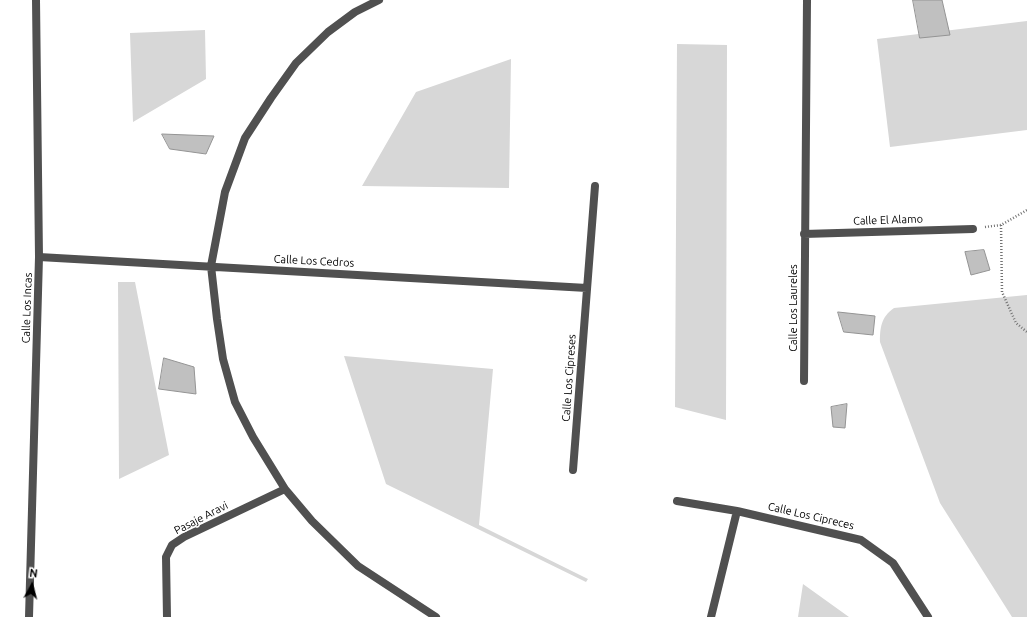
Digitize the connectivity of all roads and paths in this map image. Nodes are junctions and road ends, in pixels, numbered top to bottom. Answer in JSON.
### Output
{"nodes":[{"id":1,"x":36,"y":0,"type":"edge"},
{"id":2,"x":379,"y":0,"type":"edge"},
{"id":3,"x":807,"y":0,"type":"edge"},
{"id":4,"x":595,"y":186,"type":"dead end"},
{"id":5,"x":1027,"y":210,"type":"edge"},
{"id":6,"x":973,"y":229,"type":"dead end"},
{"id":7,"x":804,"y":234,"type":"junction"},
{"id":8,"x":39,"y":257,"type":"junction"},
{"id":9,"x":211,"y":266,"type":"junction"},
{"id":10,"x":587,"y":288,"type":"junction"},
{"id":11,"x":1027,"y":332,"type":"edge"},
{"id":12,"x":804,"y":382,"type":"dead end"},
{"id":13,"x":573,"y":470,"type":"dead end"},
{"id":14,"x":286,"y":489,"type":"junction"},
{"id":15,"x":677,"y":501,"type":"dead end"},
{"id":16,"x":737,"y":510,"type":"junction"},
{"id":17,"x":29,"y":617,"type":"edge"},
{"id":18,"x":167,"y":617,"type":"edge"},
{"id":19,"x":436,"y":617,"type":"edge"},
{"id":20,"x":711,"y":617,"type":"edge"},
{"id":21,"x":928,"y":617,"type":"edge"}],
"edges":[{"from":1,"to":8,"type":"street","name":"Calle Los Incas"},
{"from":2,"to":9,"type":"street"},
{"from":3,"to":7,"type":"street","name":"Calle Los Laureles"},
{"from":4,"to":10,"type":"street","name":"Calle Los Cipreses"},
{"from":5,"to":11,"type":"path"},
{"from":6,"to":7,"type":"street","name":"Calle El Alamo"},
{"from":7,"to":12,"type":"street","name":"Calle Los Laureles"},
{"from":8,"to":9,"type":"street","name":"Calle Los Cedros"},
{"from":8,"to":17,"type":"street","name":"Calle Los Incas"},
{"from":9,"to":10,"type":"street","name":"Calle Los Cedros"},
{"from":9,"to":14,"type":"street"},
{"from":10,"to":13,"type":"street","name":"Calle Los Cipreses"},
{"from":14,"to":18,"type":"street","name":"Pasaje Aravi"},
{"from":14,"to":19,"type":"street"},
{"from":15,"to":16,"type":"street","name":"Calle Los Cipreces"},
{"from":16,"to":20,"type":"street"},
{"from":16,"to":21,"type":"street","name":"Calle Los Cipreces"}]}
